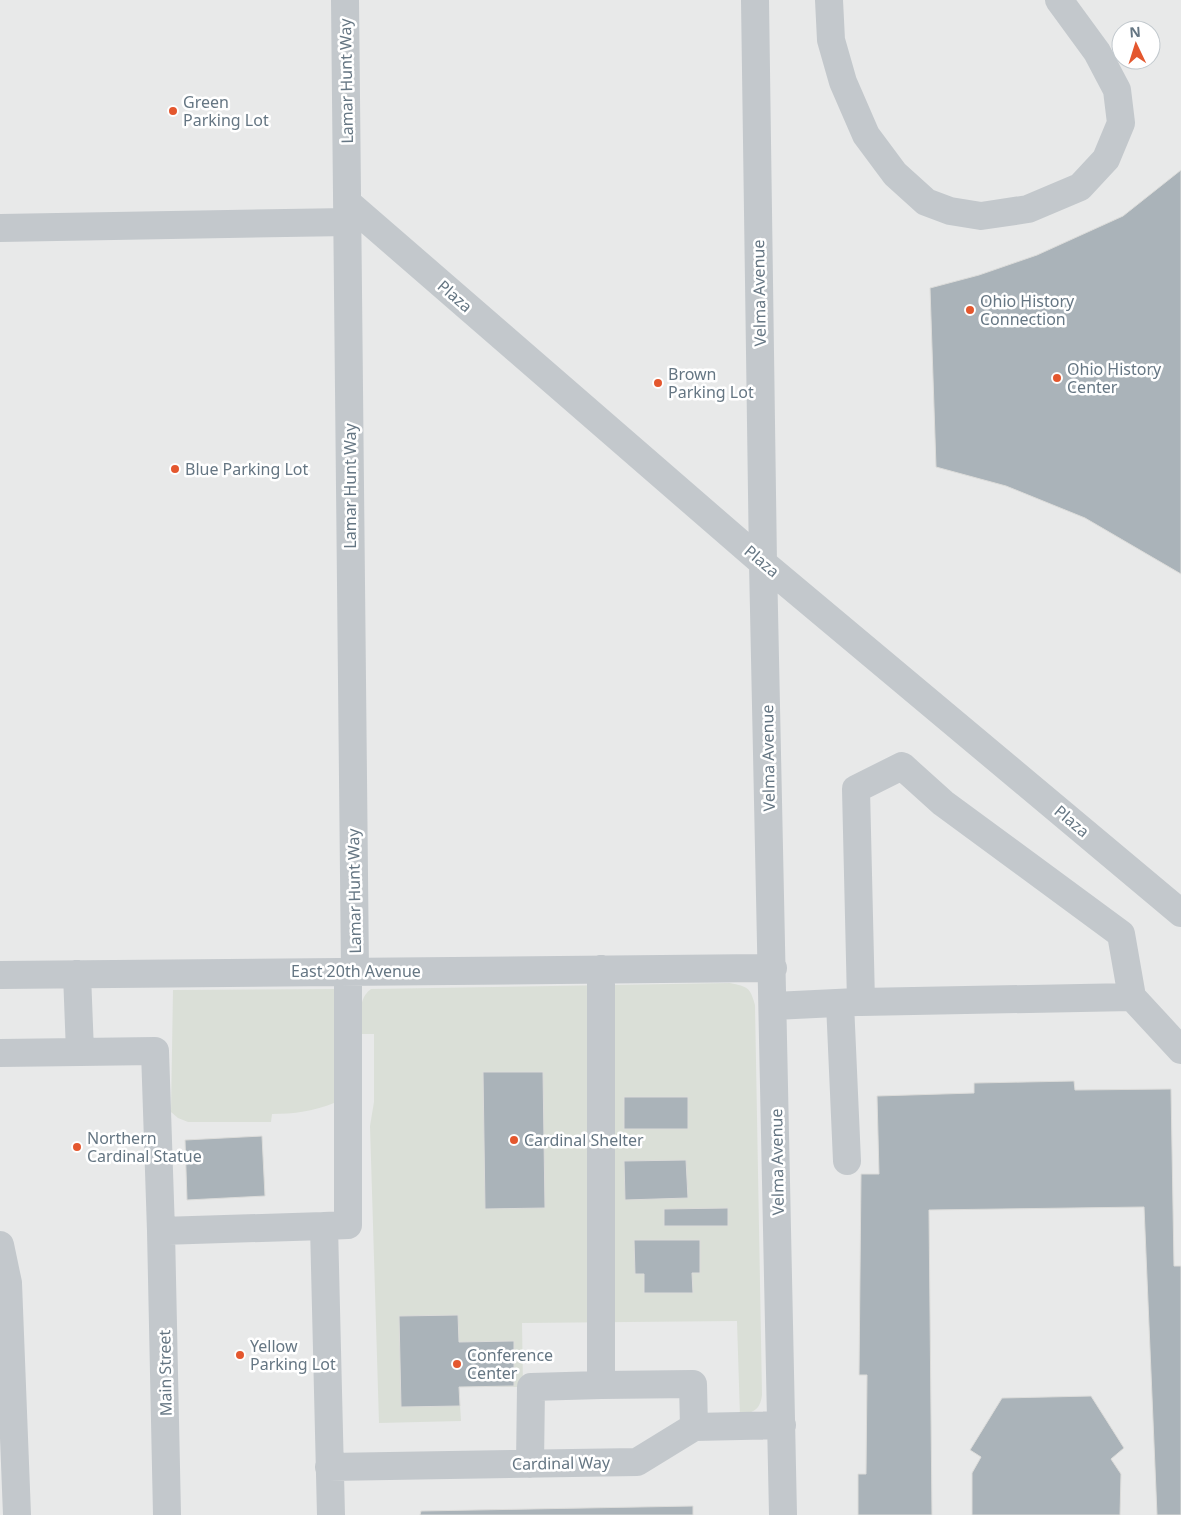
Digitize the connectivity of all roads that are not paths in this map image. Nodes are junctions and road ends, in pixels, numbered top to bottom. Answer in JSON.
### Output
{"nodes":[{"id":1,"x":345,"y":0,"type":"edge"},
{"id":2,"x":755,"y":0,"type":"edge"},
{"id":3,"x":829,"y":0,"type":"edge"},
{"id":4,"x":1059,"y":0,"type":"edge"},
{"id":5,"x":348,"y":212,"type":"junction"},
{"id":6,"x":0,"y":228,"type":"edge"},
{"id":7,"x":763,"y":563,"type":"junction"},
{"id":8,"x":1181,"y":913,"type":"edge"},
{"id":9,"x":773,"y":968,"type":"junction"},
{"id":10,"x":601,"y":969,"type":"junction"},
{"id":11,"x":352,"y":971,"type":"junction"},
{"id":12,"x":77,"y":974,"type":"junction"},
{"id":13,"x":0,"y":975,"type":"edge"},
{"id":14,"x":1132,"y":997,"type":"junction"},
{"id":15,"x":850,"y":1002,"type":"junction"},
{"id":16,"x":774,"y":1006,"type":"junction"},
{"id":17,"x":1181,"y":1050,"type":"edge"},
{"id":18,"x":80,"y":1052,"type":"junction"},
{"id":19,"x":0,"y":1053,"type":"edge"},
{"id":20,"x":847,"y":1161,"type":"dead end"},
{"id":21,"x":324,"y":1226,"type":"junction"},
{"id":22,"x":161,"y":1231,"type":"junction"},
{"id":23,"x":0,"y":1245,"type":"edge"},
{"id":24,"x":601,"y":1386,"type":"junction"},
{"id":25,"x":782,"y":1426,"type":"junction"},
{"id":26,"x":694,"y":1427,"type":"junction"},
{"id":27,"x":530,"y":1464,"type":"junction"},
{"id":28,"x":329,"y":1467,"type":"junction"},
{"id":29,"x":17,"y":1515,"type":"edge"},
{"id":30,"x":167,"y":1515,"type":"edge"},
{"id":31,"x":331,"y":1515,"type":"edge"},
{"id":32,"x":783,"y":1515,"type":"edge"}],
"edges":[{"from":1,"to":5,"type":"street","name":"Lamar Hunt Way"},
{"from":2,"to":7,"type":"street","name":"Velma Avenue"},
{"from":3,"to":4,"type":"street"},
{"from":5,"to":6,"type":"street"},
{"from":5,"to":7,"type":"street","name":"Plaza"},
{"from":5,"to":11,"type":"street","name":"Lamar Hunt Way"},
{"from":7,"to":8,"type":"street","name":"Plaza"},
{"from":7,"to":9,"type":"street","name":"Velma Avenue"},
{"from":9,"to":10,"type":"street","name":"East 20th Avenue"},
{"from":9,"to":16,"type":"street","name":"Velma Avenue"},
{"from":10,"to":11,"type":"street","name":"East 20th Avenue"},
{"from":10,"to":24,"type":"street"},
{"from":11,"to":12,"type":"street","name":"East 20th Avenue"},
{"from":11,"to":21,"type":"street","name":"Lamar Hunt Way"},
{"from":12,"to":13,"type":"street","name":"East 20th Avenue"},
{"from":12,"to":18,"type":"street"},
{"from":14,"to":15,"type":"street"},
{"from":14,"to":15,"type":"street"},
{"from":14,"to":17,"type":"street"},
{"from":15,"to":16,"type":"street"},
{"from":15,"to":20,"type":"street"},
{"from":16,"to":25,"type":"street","name":"Velma Avenue"},
{"from":18,"to":19,"type":"street"},
{"from":18,"to":22,"type":"street","name":"Main Street"},
{"from":21,"to":22,"type":"street"},
{"from":21,"to":28,"type":"street"},
{"from":22,"to":30,"type":"street","name":"Main Street"},
{"from":23,"to":29,"type":"street"},
{"from":24,"to":26,"type":"street"},
{"from":24,"to":27,"type":"street"},
{"from":25,"to":26,"type":"street"},
{"from":25,"to":32,"type":"street","name":"Velma Avenue"},
{"from":26,"to":27,"type":"street","name":"Cardinal Way"},
{"from":27,"to":28,"type":"street","name":"Cardinal Way"},
{"from":28,"to":31,"type":"street"}]}
